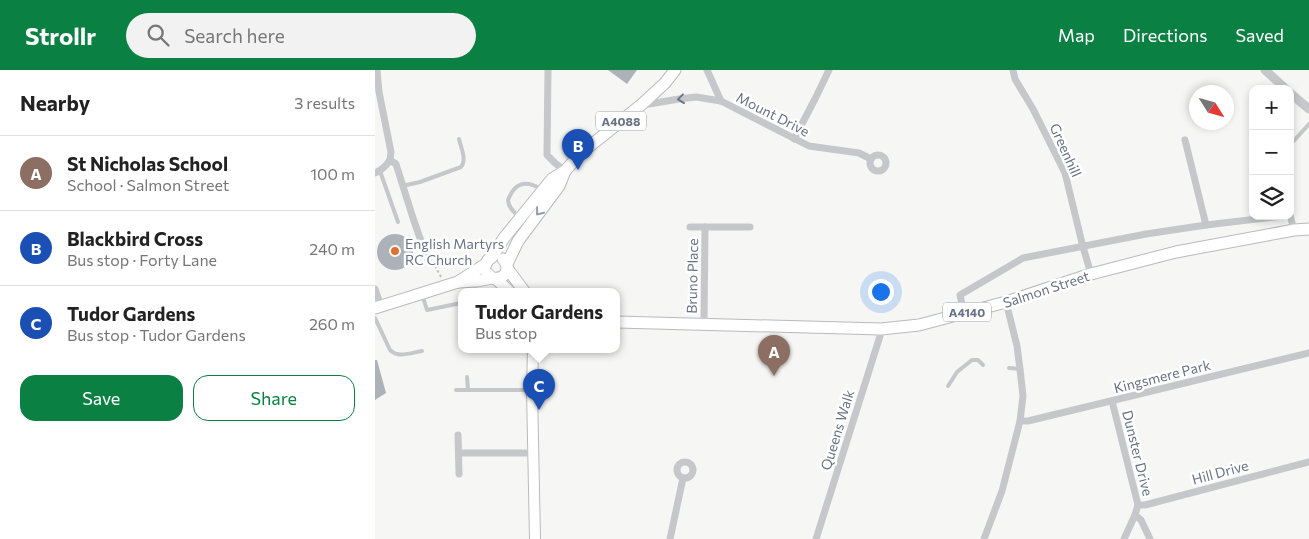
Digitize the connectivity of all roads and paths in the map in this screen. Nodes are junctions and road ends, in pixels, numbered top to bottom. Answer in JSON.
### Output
{"nodes":[{"id":1,"x":377,"y":70,"type":"edge"},
{"id":2,"x":548,"y":70,"type":"edge"},
{"id":3,"x":675,"y":70,"type":"edge"},
{"id":4,"x":707,"y":70,"type":"edge"},
{"id":5,"x":829,"y":70,"type":"edge"},
{"id":6,"x":1013,"y":70,"type":"edge"},
{"id":7,"x":1265,"y":70,"type":"edge"},
{"id":8,"x":1282,"y":85,"type":"edge"},
{"id":9,"x":377,"y":92,"type":"edge"},
{"id":10,"x":1294,"y":96,"type":"edge"},
{"id":11,"x":721,"y":101,"type":"junction"},
{"id":12,"x":641,"y":105,"type":"junction"},
{"id":13,"x":1309,"y":109,"type":"edge"},
{"id":14,"x":1309,"y":124,"type":"edge"},
{"id":15,"x":459,"y":139,"type":"dead end"},
{"id":16,"x":794,"y":139,"type":"junction"},
{"id":17,"x":1185,"y":140,"type":"dead end"},
{"id":18,"x":1294,"y":141,"type":"edge"},
{"id":19,"x":390,"y":160,"type":"junction"},
{"id":20,"x":871,"y":160,"type":"dead end"},
{"id":21,"x":565,"y":171,"type":"junction"},
{"id":22,"x":378,"y":172,"type":"edge"},
{"id":23,"x":402,"y":186,"type":"junction"},
{"id":24,"x":543,"y":190,"type":"junction"},
{"id":25,"x":521,"y":218,"type":"junction"},
{"id":26,"x":1252,"y":220,"type":"edge"},
{"id":27,"x":1291,"y":220,"type":"edge"},
{"id":28,"x":399,"y":222,"type":"dead end"},
{"id":29,"x":1206,"y":225,"type":"junction"},
{"id":30,"x":705,"y":227,"type":"junction"},
{"id":31,"x":751,"y":227,"type":"dead end"},
{"id":32,"x":690,"y":228,"type":"dead end"},
{"id":33,"x":1309,"y":229,"type":"edge"},
{"id":34,"x":1294,"y":230,"type":"junction"},
{"id":35,"x":1083,"y":247,"type":"junction"},
{"id":36,"x":428,"y":261,"type":"joint"},
{"id":37,"x":489,"y":261,"type":"junction"},
{"id":38,"x":507,"y":266,"type":"junction"},
{"id":39,"x":1091,"y":274,"type":"junction"},
{"id":40,"x":494,"y":278,"type":"junction"},
{"id":41,"x":458,"y":282,"type":"junction"},
{"id":42,"x":445,"y":287,"type":"junction"},
{"id":43,"x":506,"y":288,"type":"edge"},
{"id":44,"x":522,"y":288,"type":"edge"},
{"id":45,"x":375,"y":289,"type":"edge"},
{"id":46,"x":422,"y":294,"type":"junction"},
{"id":47,"x":1006,"y":302,"type":"junction"},
{"id":48,"x":458,"y":304,"type":"edge"},
{"id":49,"x":378,"y":307,"type":"edge"},
{"id":50,"x":964,"y":313,"type":"junction"},
{"id":51,"x":375,"y":318,"type":"edge"},
{"id":52,"x":620,"y":322,"type":"edge"},
{"id":53,"x":703,"y":325,"type":"junction"},
{"id":54,"x":881,"y":329,"type":"junction"},
{"id":55,"x":422,"y":350,"type":"dead end"},
{"id":56,"x":533,"y":353,"type":"edge"},
{"id":57,"x":1309,"y":354,"type":"edge"},
{"id":58,"x":983,"y":365,"type":"dead end"},
{"id":59,"x":1009,"y":368,"type":"dead end"},
{"id":60,"x":1021,"y":369,"type":"junction"},
{"id":61,"x":467,"y":377,"type":"dead end"},
{"id":62,"x":948,"y":386,"type":"dead end"},
{"id":63,"x":456,"y":390,"type":"dead end"},
{"id":64,"x":469,"y":390,"type":"junction"},
{"id":65,"x":532,"y":390,"type":"junction"},
{"id":66,"x":1112,"y":401,"type":"junction"},
{"id":67,"x":1021,"y":421,"type":"junction"},
{"id":68,"x":459,"y":435,"type":"dead end"},
{"id":69,"x":459,"y":453,"type":"junction"},
{"id":70,"x":534,"y":453,"type":"junction"},
{"id":71,"x":1309,"y":462,"type":"edge"},
{"id":72,"x":459,"y":474,"type":"dead end"},
{"id":73,"x":683,"y":478,"type":"dead end"},
{"id":74,"x":1138,"y":505,"type":"junction"},
{"id":75,"x":1135,"y":516,"type":"junction"},
{"id":76,"x":535,"y":539,"type":"edge"},
{"id":77,"x":670,"y":539,"type":"edge"},
{"id":78,"x":816,"y":539,"type":"edge"},
{"id":79,"x":984,"y":539,"type":"edge"},
{"id":80,"x":1125,"y":539,"type":"edge"},
{"id":81,"x":1150,"y":539,"type":"edge"}],
"edges":[{"from":1,"to":9,"type":"street"},
{"from":2,"to":21,"type":"street"},
{"from":3,"to":12,"type":"main road","number":"A4088"},
{"from":4,"to":11,"type":"street","name":"Mount Drive"},
{"from":5,"to":16,"type":"street"},
{"from":6,"to":35,"type":"street","name":"Greenhill"},
{"from":7,"to":8,"type":"street"},
{"from":9,"to":19,"type":"street"},
{"from":10,"to":13,"type":"street"},
{"from":11,"to":12,"type":"street","name":"Mount Drive","one_way":true},
{"from":11,"to":16,"type":"street","name":"Mount Drive"},
{"from":12,"to":21,"type":"main road","number":"A4088"},
{"from":14,"to":18,"type":"lane"},
{"from":15,"to":23,"type":"lane"},
{"from":16,"to":20,"type":"street","name":"Mount Drive"},
{"from":17,"to":29,"type":"street"},
{"from":19,"to":22,"type":"street"},
{"from":19,"to":23,"type":"street"},
{"from":21,"to":24,"type":"main road","number":"A4088"},
{"from":21,"to":38,"type":"main road","number":"A4088","one_way":true},
{"from":22,"to":28,"type":"lane"},
{"from":23,"to":36,"type":"street"},
{"from":24,"to":25,"type":"main road","number":"A4088"},
{"from":24,"to":25,"type":"lane"},
{"from":25,"to":37,"type":"main road","number":"A4088"},
{"from":26,"to":29,"type":"street","name":"Salmon Street"},
{"from":27,"to":34,"type":"street"},
{"from":29,"to":35,"type":"street","name":"Salmon Street"},
{"from":30,"to":31,"type":"street","name":"Bruno Place"},
{"from":30,"to":32,"type":"street","name":"Bruno Place"},
{"from":30,"to":53,"type":"street","name":"Bruno Place"},
{"from":33,"to":34,"type":"main road","name":"Salmon Street","number":"A4140"},
{"from":34,"to":39,"type":"main road","name":"Salmon Street","number":"A4140"},
{"from":35,"to":39,"type":"street","name":"Greenhill"},
{"from":35,"to":50,"type":"street","name":"Salmon Street"},
{"from":36,"to":42,"type":"path"},
{"from":37,"to":38,"type":"main road"},
{"from":37,"to":40,"type":"main road"},
{"from":37,"to":41,"type":"main road","number":"A4088"},
{"from":38,"to":40,"type":"main road"},
{"from":38,"to":44,"type":"main road"},
{"from":39,"to":47,"type":"main road","name":"Salmon Street","number":"A4140"},
{"from":40,"to":41,"type":"main road","number":"A4088"},
{"from":40,"to":43,"type":"main road"},
{"from":41,"to":42,"type":"main road","number":"A4088"},
{"from":42,"to":46,"type":"main road","number":"A4088"},
{"from":45,"to":49,"type":"street"},
{"from":46,"to":48,"type":"lane"},
{"from":46,"to":49,"type":"main road","number":"A4088"},
{"from":47,"to":50,"type":"main road","name":"Salmon Street","number":"A4140"},
{"from":47,"to":60,"type":"street"},
{"from":50,"to":54,"type":"main road","name":"Salmon Street","number":"A4140"},
{"from":51,"to":55,"type":"lane"},
{"from":52,"to":53,"type":"main road","name":"Salmon Street","number":"A4140"},
{"from":53,"to":54,"type":"main road","name":"Salmon Street","number":"A4140"},
{"from":54,"to":78,"type":"street","name":"Queens Walk"},
{"from":56,"to":65,"type":"main road"},
{"from":57,"to":66,"type":"street","name":"Kingsmere Park"},
{"from":58,"to":62,"type":"lane"},
{"from":59,"to":60,"type":"lane"},
{"from":60,"to":67,"type":"street"},
{"from":61,"to":64,"type":"lane"},
{"from":63,"to":64,"type":"lane"},
{"from":64,"to":65,"type":"lane"},
{"from":65,"to":70,"type":"main road"},
{"from":66,"to":67,"type":"street","name":"Kingsmere Park"},
{"from":66,"to":74,"type":"street","name":"Dunster Drive"},
{"from":67,"to":79,"type":"street"},
{"from":68,"to":69,"type":"street"},
{"from":69,"to":70,"type":"street"},
{"from":69,"to":72,"type":"street"},
{"from":70,"to":76,"type":"main road"},
{"from":71,"to":74,"type":"street","name":"Hill Drive"},
{"from":73,"to":77,"type":"street"},
{"from":74,"to":75,"type":"street","name":"Dunster Drive"},
{"from":75,"to":80,"type":"street","name":"Dunster Drive"},
{"from":75,"to":81,"type":"street"}]}
